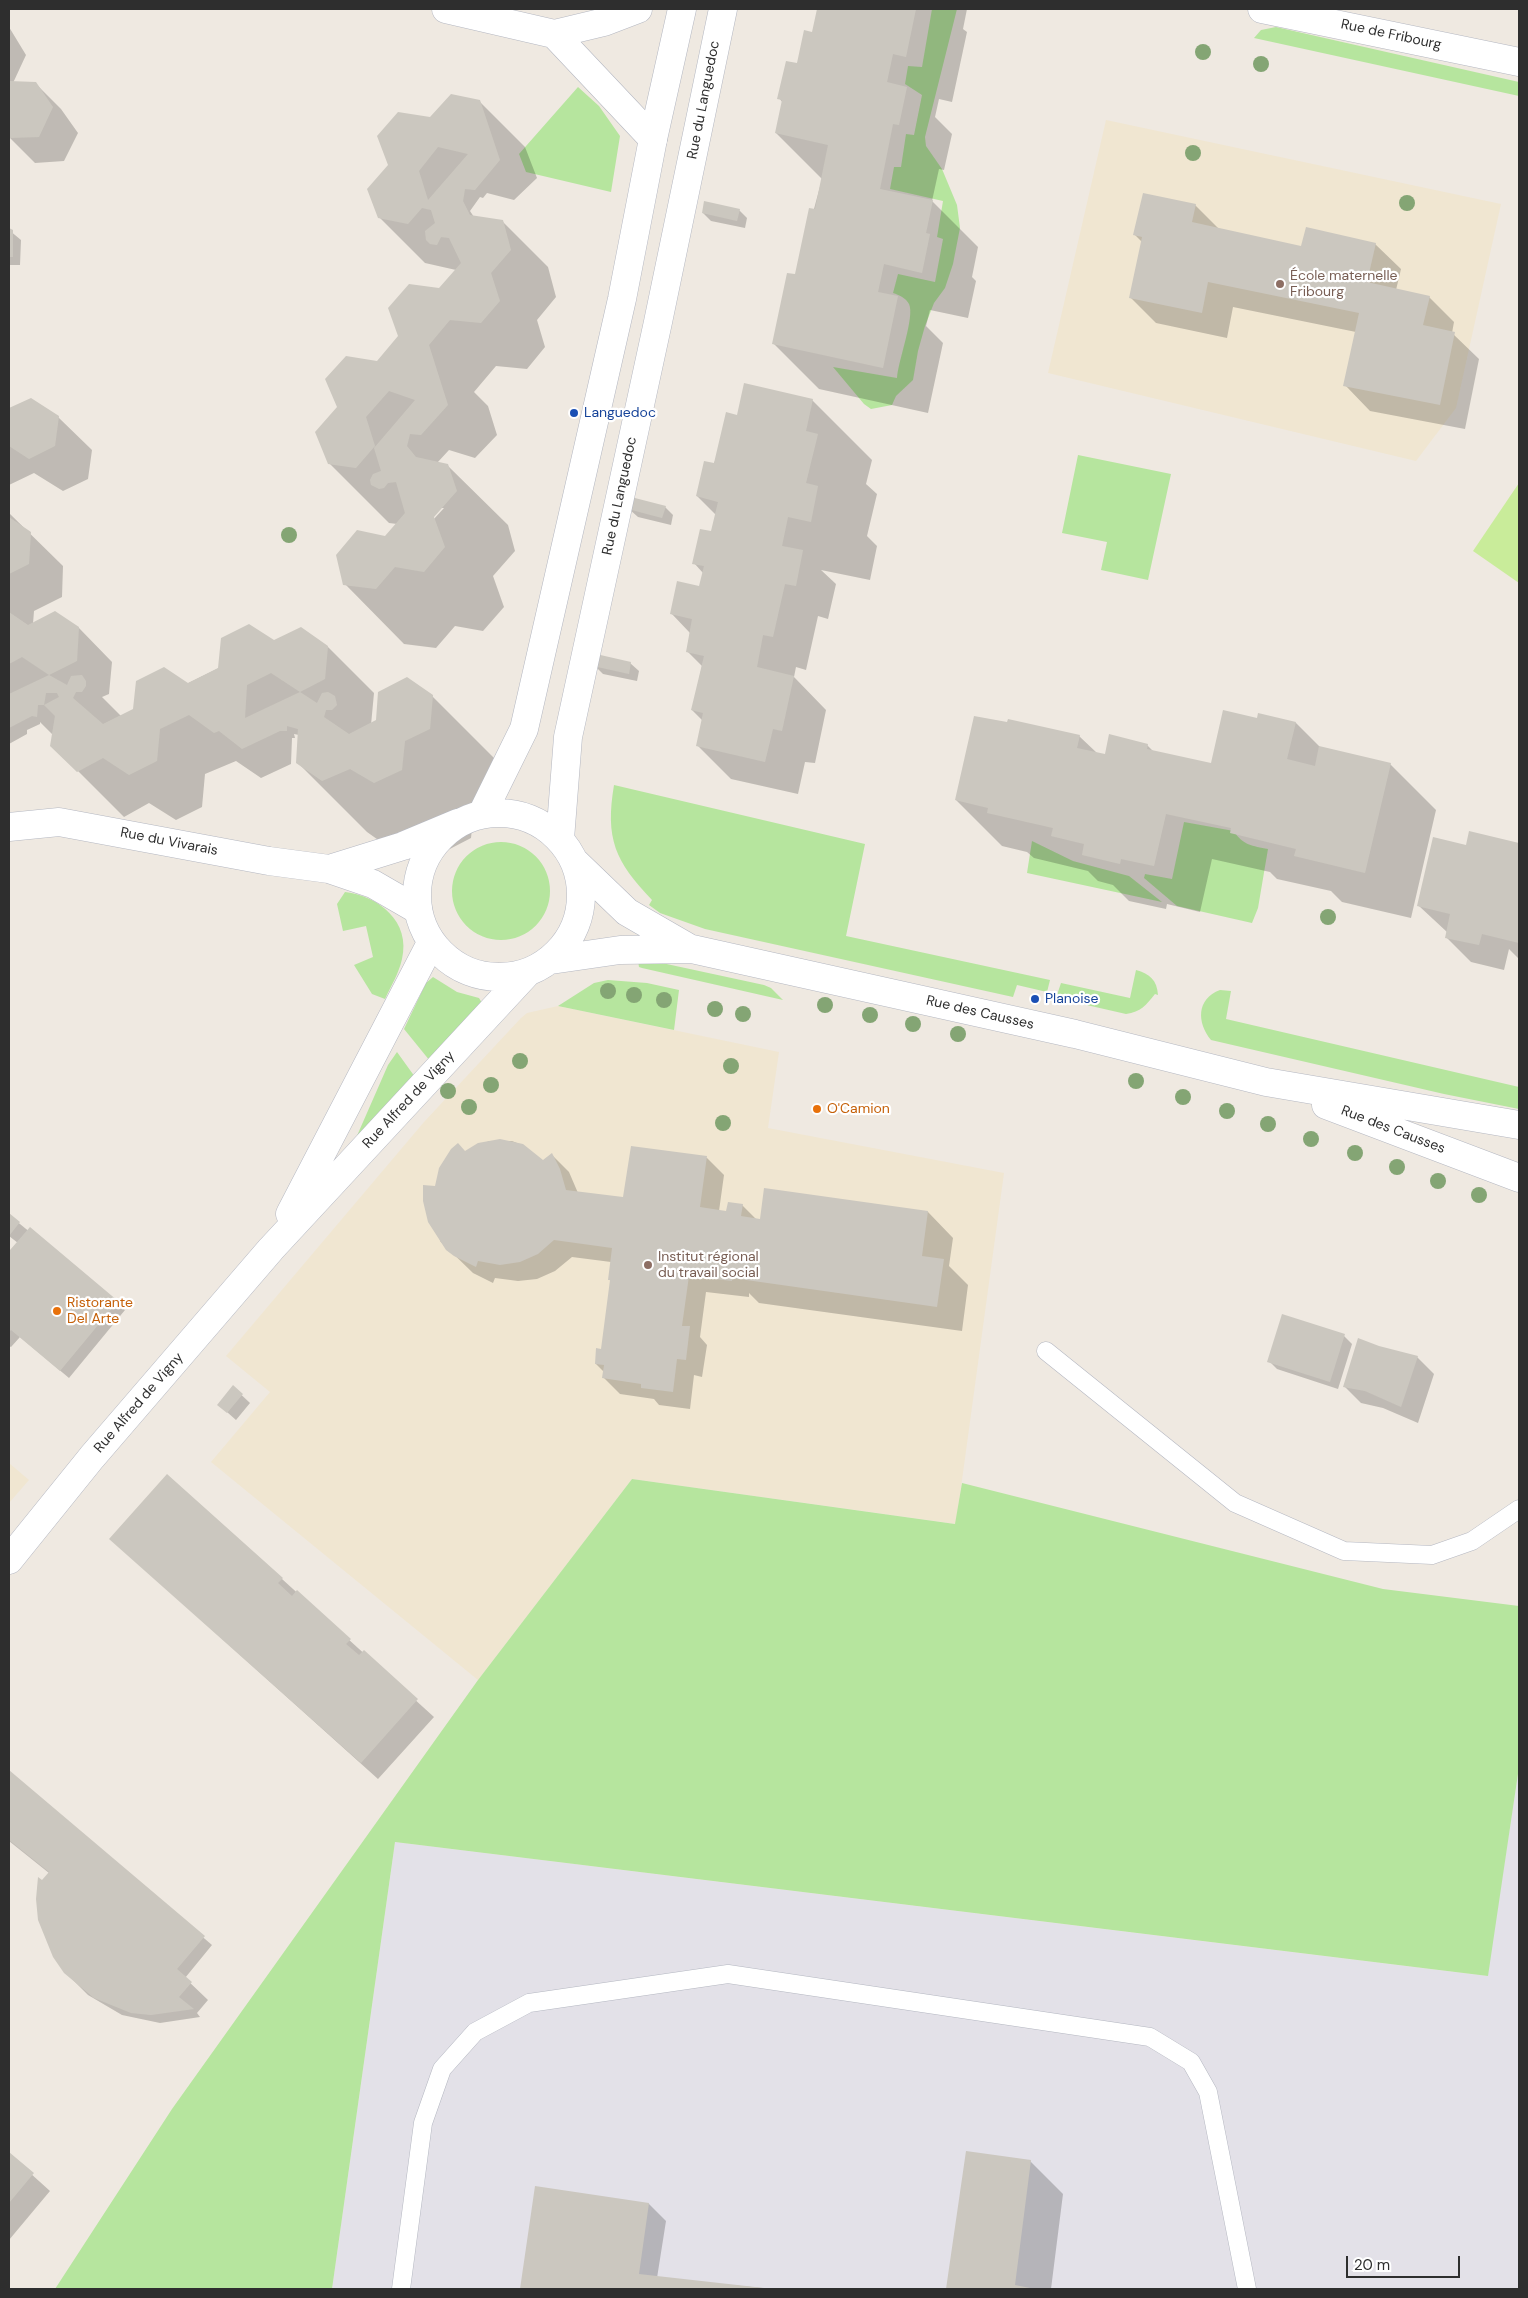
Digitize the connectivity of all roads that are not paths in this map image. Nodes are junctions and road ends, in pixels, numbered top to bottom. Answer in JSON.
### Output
{"nodes":[{"id":1,"x":446,"y":9,"type":"edge"},
{"id":2,"x":638,"y":9,"type":"edge"},
{"id":3,"x":682,"y":9,"type":"edge"},
{"id":4,"x":723,"y":9,"type":"edge"},
{"id":5,"x":1262,"y":9,"type":"edge"},
{"id":6,"x":554,"y":34,"type":"junction"},
{"id":7,"x":1519,"y":62,"type":"edge"},
{"id":8,"x":652,"y":139,"type":"junction"},
{"id":9,"x":470,"y":819,"type":"junction"},
{"id":10,"x":9,"y":827,"type":"edge"},
{"id":11,"x":567,"y":850,"type":"junction"},
{"id":12,"x":329,"y":869,"type":"junction"},
{"id":13,"x":418,"y":910,"type":"junction"},
{"id":14,"x":431,"y":942,"type":"junction"},
{"id":15,"x":692,"y":950,"type":"junction"},
{"id":16,"x":551,"y":960,"type":"junction"},
{"id":17,"x":527,"y":973,"type":"junction"},
{"id":18,"x":1266,"y":1082,"type":"junction"},
{"id":19,"x":1519,"y":1125,"type":"edge"},
{"id":20,"x":1519,"y":1178,"type":"edge"},
{"id":21,"x":271,"y":1249,"type":"junction"},
{"id":22,"x":1046,"y":1351,"type":"dead end"},
{"id":23,"x":1519,"y":1509,"type":"edge"},
{"id":24,"x":9,"y":1560,"type":"edge"},
{"id":25,"x":401,"y":2289,"type":"edge"},
{"id":26,"x":1246,"y":2289,"type":"edge"}],
"edges":[{"from":1,"to":6,"type":"street"},
{"from":2,"to":6,"type":"street"},
{"from":3,"to":8,"type":"street"},
{"from":4,"to":11,"type":"street","name":"Rue du Languedoc"},
{"from":5,"to":7,"type":"street","name":"Rue de Fribourg"},
{"from":6,"to":8,"type":"street"},
{"from":8,"to":9,"type":"street"},
{"from":9,"to":11,"type":"street"},
{"from":9,"to":12,"type":"street","name":"Rue du Vivarais"},
{"from":9,"to":13,"type":"street"},
{"from":10,"to":12,"type":"street","name":"Rue du Vivarais"},
{"from":11,"to":15,"type":"street","name":"Rue des Causses"},
{"from":11,"to":16,"type":"street"},
{"from":12,"to":13,"type":"street","name":"Rue du Vivarais"},
{"from":13,"to":14,"type":"street"},
{"from":14,"to":17,"type":"street"},
{"from":14,"to":21,"type":"street","name":"Rue Alfred de Vigny"},
{"from":15,"to":16,"type":"street","name":"Rue des Causses"},
{"from":15,"to":18,"type":"street","name":"Rue des Causses"},
{"from":16,"to":17,"type":"street"},
{"from":17,"to":21,"type":"street","name":"Rue Alfred de Vigny"},
{"from":18,"to":19,"type":"street","name":"Rue des Causses"},
{"from":18,"to":20,"type":"street","name":"Rue des Causses"},
{"from":21,"to":24,"type":"street","name":"Rue Alfred de Vigny"},
{"from":22,"to":23,"type":"lane"},
{"from":25,"to":26,"type":"lane"}]}
